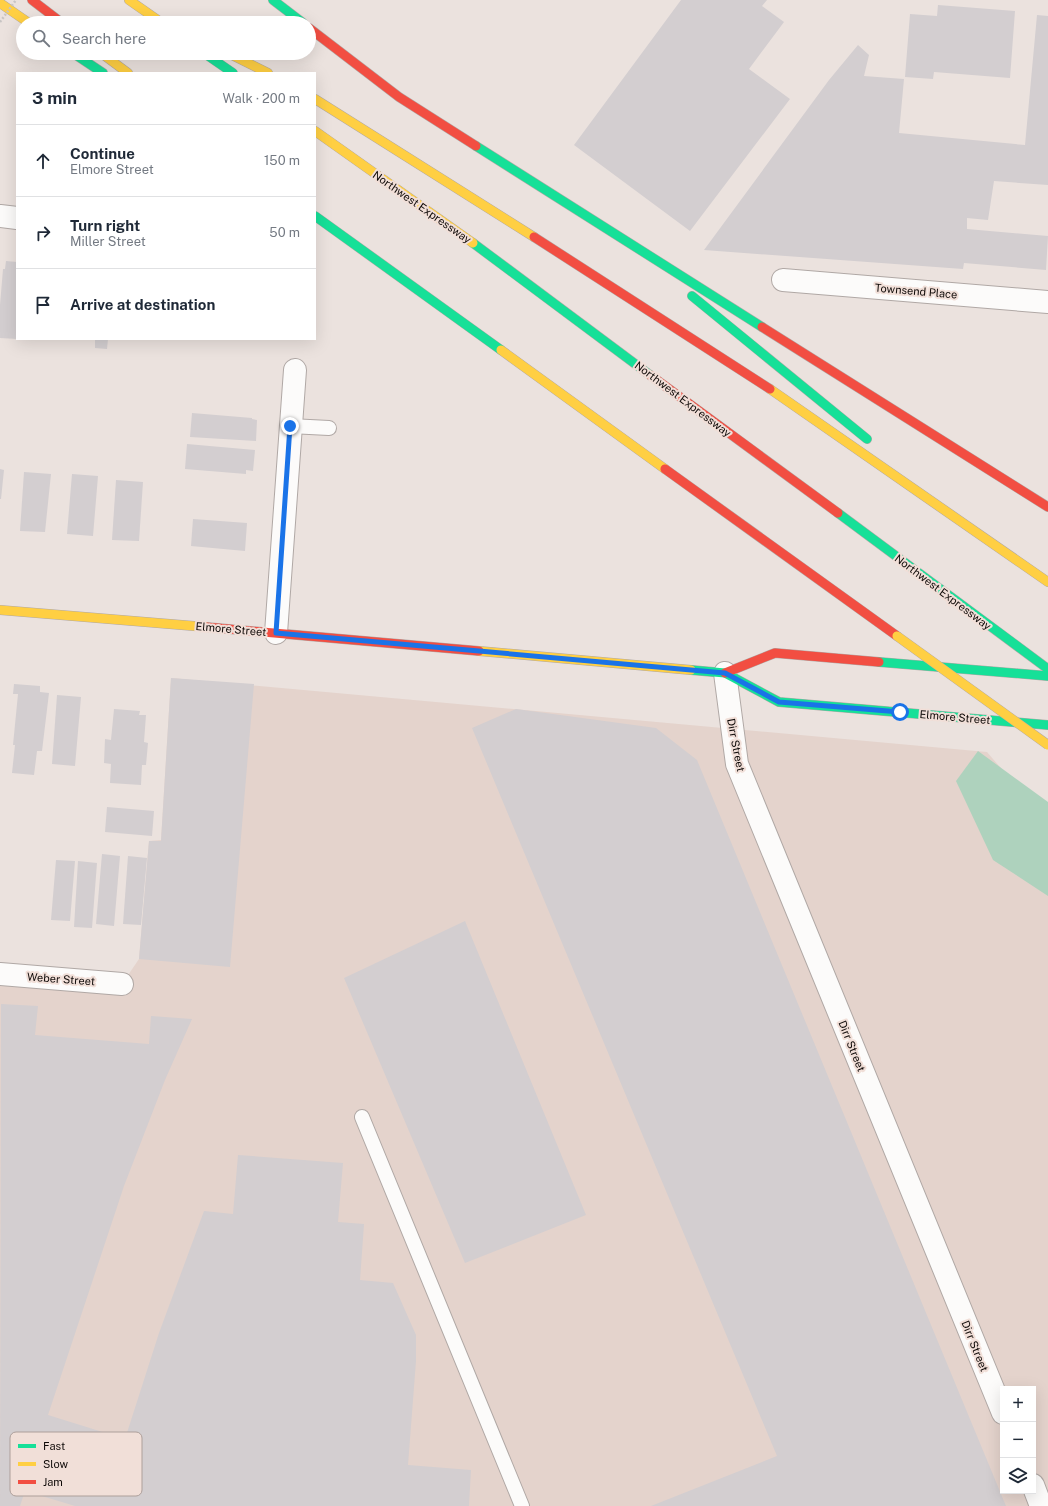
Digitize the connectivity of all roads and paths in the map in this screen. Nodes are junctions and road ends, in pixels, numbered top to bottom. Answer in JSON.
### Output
{"nodes":[{"id":1,"x":16,"y":0,"type":"edge"},
{"id":2,"x":32,"y":0,"type":"edge"},
{"id":3,"x":129,"y":0,"type":"edge"},
{"id":4,"x":273,"y":0,"type":"edge"},
{"id":5,"x":0,"y":3,"type":"edge"},
{"id":6,"x":144,"y":10,"type":"junction"},
{"id":7,"x":19,"y":16,"type":"edge"},
{"id":8,"x":53,"y":16,"type":"edge"},
{"id":9,"x":152,"y":16,"type":"edge"},
{"id":10,"x":156,"y":16,"type":"edge"},
{"id":11,"x":294,"y":16,"type":"edge"},
{"id":12,"x":0,"y":22,"type":"edge"},
{"id":13,"x":316,"y":33,"type":"edge"},
{"id":14,"x":84,"y":60,"type":"edge"},
{"id":15,"x":110,"y":60,"type":"edge"},
{"id":16,"x":214,"y":60,"type":"edge"},
{"id":17,"x":242,"y":60,"type":"edge"},
{"id":18,"x":102,"y":72,"type":"edge"},
{"id":19,"x":127,"y":72,"type":"edge"},
{"id":20,"x":232,"y":72,"type":"edge"},
{"id":21,"x":266,"y":72,"type":"edge"},
{"id":22,"x":316,"y":100,"type":"edge"},
{"id":23,"x":316,"y":132,"type":"edge"},
{"id":24,"x":0,"y":216,"type":"edge"},
{"id":25,"x":316,"y":217,"type":"edge"},
{"id":26,"x":16,"y":218,"type":"edge"},
{"id":27,"x":616,"y":234,"type":"junction"},
{"id":28,"x":783,"y":280,"type":"dead end"},
{"id":29,"x":1048,"y":302,"type":"edge"},
{"id":30,"x":294,"y":370,"type":"dead end"},
{"id":31,"x":290,"y":426,"type":"junction"},
{"id":32,"x":329,"y":428,"type":"dead end"},
{"id":33,"x":873,"y":444,"type":"dead end"},
{"id":34,"x":915,"y":478,"type":"dead end"},
{"id":35,"x":1048,"y":507,"type":"edge"},
{"id":36,"x":1006,"y":552,"type":"junction"},
{"id":37,"x":1048,"y":582,"type":"edge"},
{"id":38,"x":0,"y":610,"type":"edge"},
{"id":39,"x":276,"y":633,"type":"junction"},
{"id":40,"x":1048,"y":669,"type":"edge"},
{"id":41,"x":725,"y":673,"type":"junction"},
{"id":42,"x":1048,"y":676,"type":"edge"},
{"id":43,"x":1048,"y":725,"type":"edge"},
{"id":44,"x":1048,"y":745,"type":"edge"},
{"id":45,"x":0,"y":974,"type":"edge"},
{"id":46,"x":122,"y":984,"type":"dead end"},
{"id":47,"x":362,"y":1117,"type":"dead end"},
{"id":48,"x":1000,"y":1406,"type":"edge"},
{"id":49,"x":1036,"y":1493,"type":"edge"},
{"id":50,"x":522,"y":1506,"type":"edge"},
{"id":51,"x":1042,"y":1506,"type":"edge"}],
"edges":[{"from":1,"to":12,"type":"path","bridge":true},
{"from":2,"to":8,"type":"main road"},
{"from":3,"to":6,"type":"main road"},
{"from":4,"to":11,"type":"main road"},
{"from":5,"to":7,"type":"main road"},
{"from":6,"to":9,"type":"main road"},
{"from":6,"to":10,"type":"main road"},
{"from":13,"to":27,"type":"main road"},
{"from":14,"to":18,"type":"main road"},
{"from":15,"to":19,"type":"main road"},
{"from":16,"to":20,"type":"main road"},
{"from":17,"to":21,"type":"main road"},
{"from":22,"to":36,"type":"main road"},
{"from":23,"to":40,"type":"main road","name":"Northwest Expressway"},
{"from":24,"to":26,"type":"street"},
{"from":25,"to":44,"type":"main road","bridge":true},
{"from":27,"to":33,"type":"main road"},
{"from":27,"to":35,"type":"main road"},
{"from":28,"to":29,"type":"street","name":"Townsend Place"},
{"from":30,"to":31,"type":"street"},
{"from":31,"to":32,"type":"lane"},
{"from":31,"to":39,"type":"street"},
{"from":34,"to":36,"type":"main road"},
{"from":36,"to":37,"type":"main road"},
{"from":38,"to":39,"type":"main road","name":"Elmore Street"},
{"from":39,"to":41,"type":"main road","name":"Elmore Street"},
{"from":41,"to":42,"type":"main road","name":"Elmore Street"},
{"from":41,"to":43,"type":"main road","name":"Elmore Street"},
{"from":41,"to":48,"type":"street","name":"Dirr Street"},
{"from":45,"to":46,"type":"street","name":"Weber Street"},
{"from":47,"to":50,"type":"lane"},
{"from":49,"to":51,"type":"street"}]}
